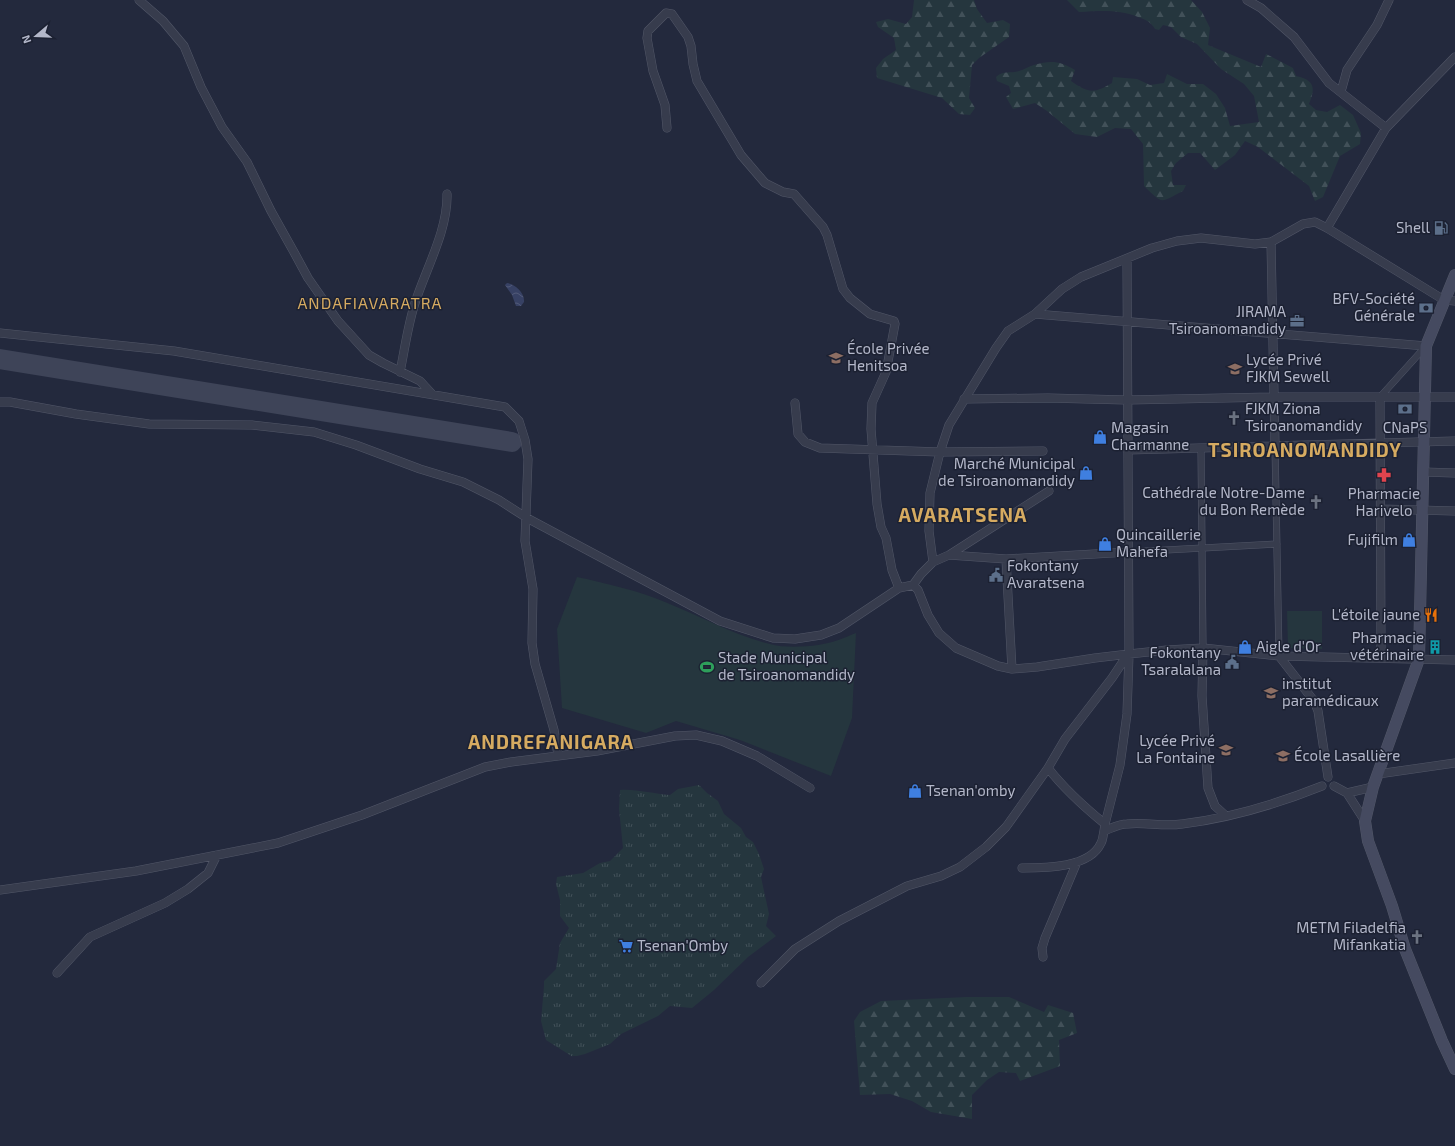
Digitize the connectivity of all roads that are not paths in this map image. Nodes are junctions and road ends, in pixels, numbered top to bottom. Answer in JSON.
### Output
{"nodes":[{"id":1,"x":139,"y":0,"type":"edge"},
{"id":2,"x":1248,"y":0,"type":"edge"},
{"id":3,"x":1389,"y":0,"type":"edge"},
{"id":4,"x":1455,"y":57,"type":"edge"},
{"id":5,"x":1342,"y":88,"type":"dead end"},
{"id":6,"x":667,"y":128,"type":"dead end"},
{"id":7,"x":1386,"y":128,"type":"junction"},
{"id":8,"x":447,"y":194,"type":"dead end"},
{"id":9,"x":1327,"y":228,"type":"junction"},
{"id":10,"x":1271,"y":242,"type":"junction"},
{"id":11,"x":1127,"y":259,"type":"junction"},
{"id":12,"x":1455,"y":275,"type":"edge"},
{"id":13,"x":1450,"y":300,"type":"edge"},
{"id":14,"x":1035,"y":314,"type":"junction"},
{"id":15,"x":1127,"y":322,"type":"junction"},
{"id":16,"x":0,"y":333,"type":"edge"},
{"id":17,"x":1273,"y":333,"type":"junction"},
{"id":18,"x":1426,"y":346,"type":"junction"},
{"id":19,"x":400,"y":372,"type":"junction"},
{"id":20,"x":432,"y":394,"type":"junction"},
{"id":21,"x":1274,"y":397,"type":"junction"},
{"id":22,"x":1380,"y":397,"type":"junction"},
{"id":23,"x":1425,"y":397,"type":"junction"},
{"id":24,"x":1455,"y":397,"type":"edge"},
{"id":25,"x":0,"y":399,"type":"edge"},
{"id":26,"x":964,"y":399,"type":"junction"},
{"id":27,"x":1127,"y":400,"type":"junction"},
{"id":28,"x":0,"y":402,"type":"edge"},
{"id":29,"x":10,"y":402,"type":"junction"},
{"id":30,"x":795,"y":403,"type":"dead end"},
{"id":31,"x":1424,"y":442,"type":"junction"},
{"id":32,"x":1455,"y":442,"type":"edge"},
{"id":33,"x":1380,"y":443,"type":"junction"},
{"id":34,"x":1275,"y":445,"type":"junction"},
{"id":35,"x":1201,"y":448,"type":"junction"},
{"id":36,"x":873,"y":450,"type":"junction"},
{"id":37,"x":1127,"y":450,"type":"junction"},
{"id":38,"x":1043,"y":451,"type":"dead end"},
{"id":39,"x":940,"y":452,"type":"junction"},
{"id":40,"x":1423,"y":472,"type":"junction"},
{"id":41,"x":1455,"y":473,"type":"edge"},
{"id":42,"x":1049,"y":491,"type":"dead end"},
{"id":43,"x":1380,"y":509,"type":"junction"},
{"id":44,"x":1422,"y":510,"type":"junction"},
{"id":45,"x":1455,"y":511,"type":"edge"},
{"id":46,"x":527,"y":518,"type":"junction"},
{"id":47,"x":1277,"y":544,"type":"junction"},
{"id":48,"x":1202,"y":548,"type":"junction"},
{"id":49,"x":1129,"y":552,"type":"junction"},
{"id":50,"x":949,"y":555,"type":"junction"},
{"id":51,"x":1006,"y":560,"type":"junction"},
{"id":52,"x":933,"y":562,"type":"junction"},
{"id":53,"x":913,"y":586,"type":"junction"},
{"id":54,"x":899,"y":588,"type":"junction"},
{"id":55,"x":1203,"y":648,"type":"junction"},
{"id":56,"x":1129,"y":654,"type":"junction"},
{"id":57,"x":1279,"y":656,"type":"junction"},
{"id":58,"x":1381,"y":658,"type":"junction"},
{"id":59,"x":1419,"y":659,"type":"junction"},
{"id":60,"x":1455,"y":660,"type":"edge"},
{"id":61,"x":1012,"y":669,"type":"junction"},
{"id":62,"x":558,"y":755,"type":"junction"},
{"id":63,"x":1455,"y":763,"type":"edge"},
{"id":64,"x":1048,"y":768,"type":"junction"},
{"id":65,"x":1378,"y":774,"type":"junction"},
{"id":66,"x":1328,"y":777,"type":"junction"},
{"id":67,"x":1322,"y":786,"type":"junction"},
{"id":68,"x":1334,"y":786,"type":"junction"},
{"id":69,"x":1373,"y":787,"type":"junction"},
{"id":70,"x":810,"y":788,"type":"dead end"},
{"id":71,"x":1347,"y":793,"type":"junction"},
{"id":72,"x":1226,"y":816,"type":"junction"},
{"id":73,"x":1365,"y":822,"type":"junction"},
{"id":74,"x":1105,"y":828,"type":"junction"},
{"id":75,"x":217,"y":855,"type":"junction"},
{"id":76,"x":1077,"y":862,"type":"junction"},
{"id":77,"x":1022,"y":868,"type":"dead end"},
{"id":78,"x":0,"y":890,"type":"edge"},
{"id":79,"x":1043,"y":957,"type":"dead end"},
{"id":80,"x":57,"y":972,"type":"dead end"},
{"id":81,"x":761,"y":983,"type":"dead end"},
{"id":82,"x":1455,"y":1069,"type":"edge"}],
"edges":[{"from":1,"to":19,"type":"street"},
{"from":2,"to":7,"type":"street"},
{"from":3,"to":5,"type":"street"},
{"from":4,"to":7,"type":"street"},
{"from":6,"to":36,"type":"street"},
{"from":7,"to":9,"type":"street"},
{"from":8,"to":19,"type":"street"},
{"from":9,"to":10,"type":"street"},
{"from":9,"to":13,"type":"street"},
{"from":10,"to":11,"type":"street"},
{"from":10,"to":17,"type":"street"},
{"from":11,"to":14,"type":"street"},
{"from":11,"to":15,"type":"street"},
{"from":12,"to":13,"type":"main road"},
{"from":13,"to":18,"type":"main road"},
{"from":14,"to":15,"type":"street"},
{"from":14,"to":26,"type":"street"},
{"from":15,"to":17,"type":"street"},
{"from":15,"to":27,"type":"street"},
{"from":16,"to":20,"type":"street"},
{"from":17,"to":18,"type":"street"},
{"from":17,"to":21,"type":"street"},
{"from":18,"to":22,"type":"street"},
{"from":18,"to":23,"type":"main road"},
{"from":19,"to":20,"type":"street"},
{"from":20,"to":46,"type":"street"},
{"from":21,"to":22,"type":"street"},
{"from":21,"to":27,"type":"street"},
{"from":21,"to":34,"type":"street"},
{"from":22,"to":23,"type":"street"},
{"from":22,"to":33,"type":"street"},
{"from":23,"to":24,"type":"street"},
{"from":23,"to":31,"type":"main road"},
{"from":25,"to":29,"type":"street"},
{"from":26,"to":27,"type":"street"},
{"from":26,"to":39,"type":"street"},
{"from":27,"to":37,"type":"street"},
{"from":28,"to":29,"type":"street"},
{"from":29,"to":46,"type":"street"},
{"from":30,"to":36,"type":"street"},
{"from":31,"to":32,"type":"street"},
{"from":31,"to":33,"type":"street"},
{"from":31,"to":40,"type":"main road"},
{"from":33,"to":34,"type":"street"},
{"from":33,"to":43,"type":"street"},
{"from":34,"to":35,"type":"street"},
{"from":34,"to":47,"type":"street"},
{"from":35,"to":37,"type":"street"},
{"from":35,"to":48,"type":"street"},
{"from":36,"to":39,"type":"street"},
{"from":36,"to":54,"type":"street"},
{"from":37,"to":49,"type":"street"},
{"from":38,"to":39,"type":"street"},
{"from":39,"to":52,"type":"street"},
{"from":40,"to":41,"type":"street"},
{"from":40,"to":44,"type":"main road"},
{"from":42,"to":50,"type":"street"},
{"from":43,"to":44,"type":"street"},
{"from":43,"to":58,"type":"street"},
{"from":44,"to":45,"type":"street"},
{"from":44,"to":59,"type":"main road"},
{"from":46,"to":54,"type":"street"},
{"from":46,"to":62,"type":"street"},
{"from":47,"to":48,"type":"street"},
{"from":47,"to":57,"type":"street"},
{"from":48,"to":49,"type":"street"},
{"from":48,"to":55,"type":"street"},
{"from":49,"to":51,"type":"street"},
{"from":49,"to":56,"type":"street"},
{"from":50,"to":51,"type":"street"},
{"from":50,"to":52,"type":"street"},
{"from":51,"to":61,"type":"street"},
{"from":52,"to":53,"type":"street"},
{"from":53,"to":54,"type":"street"},
{"from":53,"to":61,"type":"street"},
{"from":55,"to":56,"type":"street"},
{"from":55,"to":57,"type":"street"},
{"from":55,"to":72,"type":"street"},
{"from":56,"to":61,"type":"street"},
{"from":56,"to":64,"type":"street"},
{"from":56,"to":74,"type":"street"},
{"from":57,"to":58,"type":"street"},
{"from":57,"to":66,"type":"street"},
{"from":58,"to":59,"type":"street"},
{"from":59,"to":60,"type":"street"},
{"from":59,"to":65,"type":"main road"},
{"from":62,"to":70,"type":"street"},
{"from":62,"to":75,"type":"street"},
{"from":63,"to":65,"type":"street"},
{"from":64,"to":74,"type":"street"},
{"from":64,"to":81,"type":"street"},
{"from":65,"to":69,"type":"main road"},
{"from":66,"to":67,"type":"street"},
{"from":66,"to":68,"type":"street"},
{"from":67,"to":68,"type":"street"},
{"from":67,"to":72,"type":"street"},
{"from":68,"to":71,"type":"street"},
{"from":69,"to":71,"type":"street"},
{"from":69,"to":73,"type":"main road"},
{"from":71,"to":73,"type":"street"},
{"from":72,"to":74,"type":"street"},
{"from":73,"to":82,"type":"main road"},
{"from":74,"to":76,"type":"street"},
{"from":75,"to":78,"type":"street"},
{"from":75,"to":80,"type":"street"},
{"from":76,"to":77,"type":"street"},
{"from":76,"to":79,"type":"street"}]}
